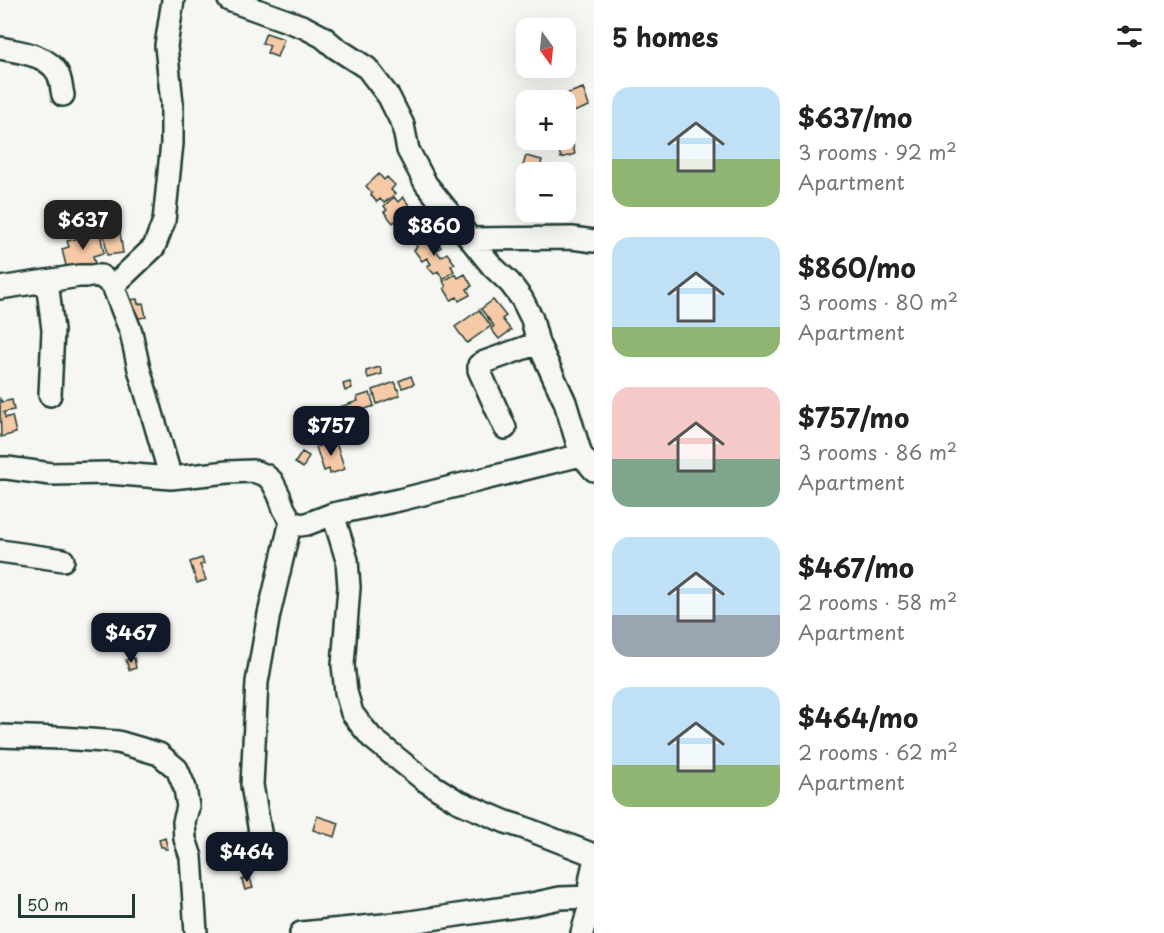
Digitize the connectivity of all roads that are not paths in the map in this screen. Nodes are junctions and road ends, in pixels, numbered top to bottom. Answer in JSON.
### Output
{"nodes":[{"id":1,"x":173,"y":0,"type":"edge"},
{"id":2,"x":229,"y":0,"type":"edge"},
{"id":3,"x":0,"y":48,"type":"edge"},
{"id":4,"x":63,"y":95,"type":"dead end"},
{"id":5,"x":471,"y":239,"type":"junction"},
{"id":6,"x":594,"y":241,"type":"edge"},
{"id":7,"x":47,"y":281,"type":"junction"},
{"id":8,"x":113,"y":286,"type":"junction"},
{"id":9,"x":0,"y":288,"type":"edge"},
{"id":10,"x":538,"y":343,"type":"junction"},
{"id":11,"x":50,"y":395,"type":"dead end"},
{"id":12,"x":505,"y":428,"type":"dead end"},
{"id":13,"x":588,"y":462,"type":"edge"},
{"id":14,"x":0,"y":468,"type":"edge"},
{"id":15,"x":171,"y":478,"type":"junction"},
{"id":16,"x":333,"y":514,"type":"junction"},
{"id":17,"x":291,"y":521,"type":"junction"},
{"id":18,"x":0,"y":550,"type":"edge"},
{"id":19,"x":63,"y":560,"type":"dead end"},
{"id":20,"x":0,"y":736,"type":"edge"},
{"id":21,"x":261,"y":838,"type":"dead end"},
{"id":22,"x":594,"y":855,"type":"edge"},
{"id":23,"x":594,"y":864,"type":"edge"},
{"id":24,"x":591,"y":904,"type":"edge"},
{"id":25,"x":196,"y":933,"type":"edge"},
{"id":26,"x":301,"y":933,"type":"edge"},
{"id":27,"x":582,"y":933,"type":"edge"}],
"edges":[{"from":1,"to":8,"type":"street"},
{"from":2,"to":5,"type":"street"},
{"from":3,"to":4,"type":"street"},
{"from":5,"to":6,"type":"street"},
{"from":5,"to":10,"type":"street"},
{"from":7,"to":8,"type":"street"},
{"from":7,"to":9,"type":"street"},
{"from":7,"to":11,"type":"street"},
{"from":8,"to":15,"type":"street"},
{"from":10,"to":12,"type":"street"},
{"from":10,"to":13,"type":"street"},
{"from":13,"to":16,"type":"street"},
{"from":14,"to":15,"type":"street"},
{"from":15,"to":17,"type":"street"},
{"from":16,"to":17,"type":"street"},
{"from":16,"to":22,"type":"street"},
{"from":17,"to":21,"type":"street"},
{"from":18,"to":19,"type":"street"},
{"from":20,"to":25,"type":"street"},
{"from":23,"to":24,"type":"street"},
{"from":24,"to":26,"type":"street"},
{"from":24,"to":27,"type":"street"}]}
